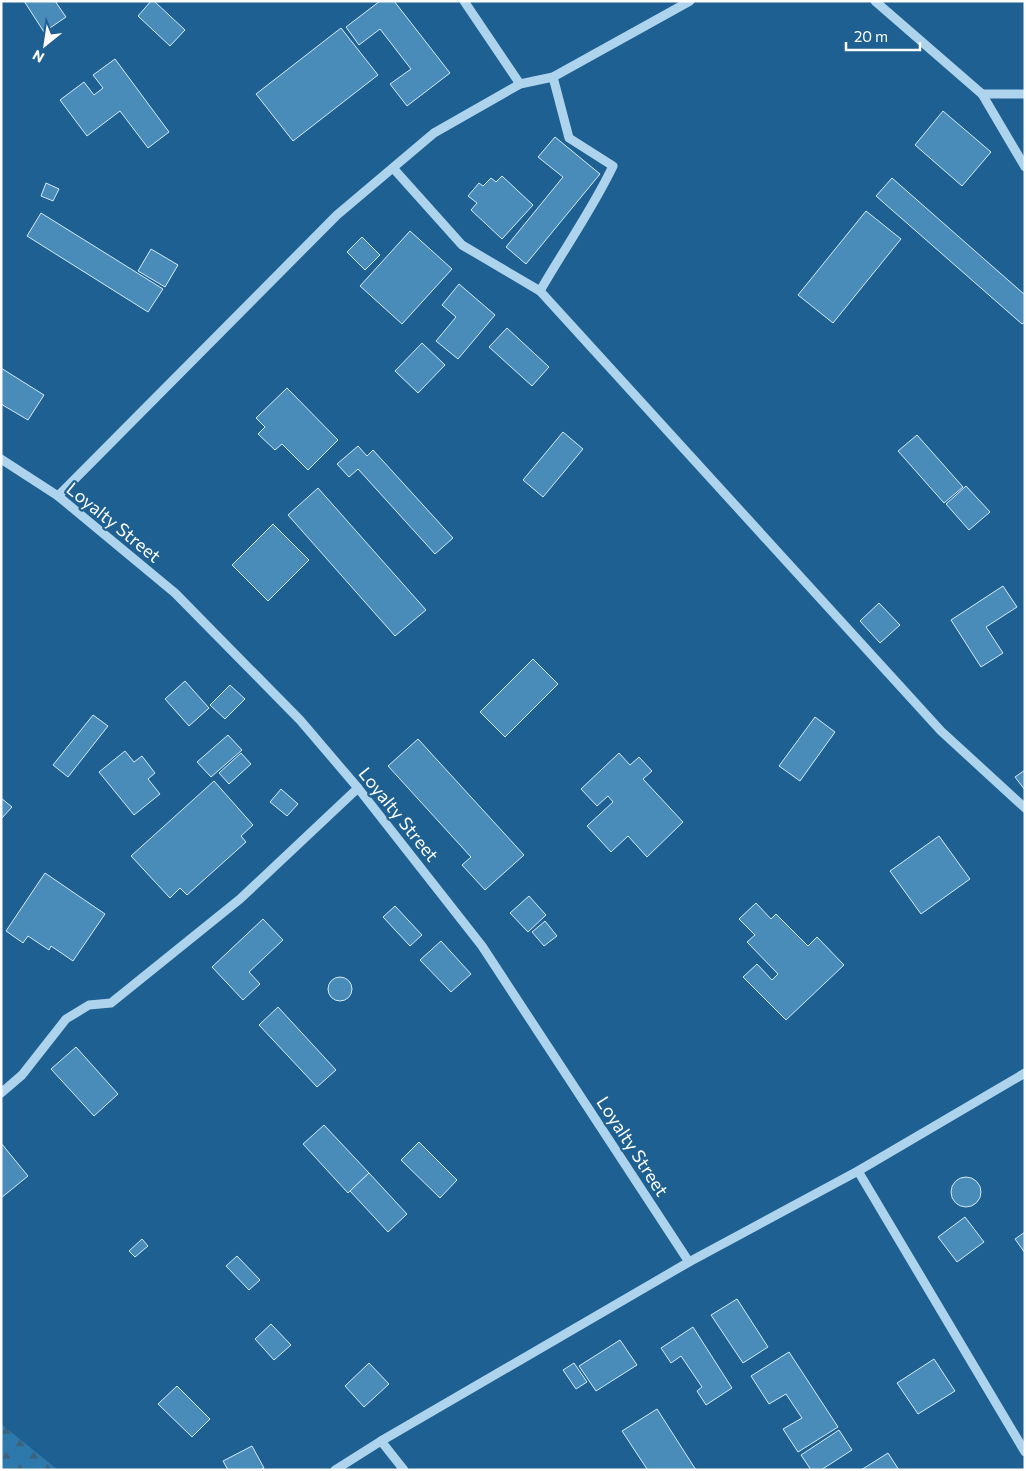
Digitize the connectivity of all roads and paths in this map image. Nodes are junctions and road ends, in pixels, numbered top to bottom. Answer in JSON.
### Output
{"nodes":[{"id":1,"x":464,"y":1,"type":"edge"},
{"id":2,"x":690,"y":1,"type":"edge"},
{"id":3,"x":876,"y":1,"type":"edge"},
{"id":4,"x":553,"y":77,"type":"junction"},
{"id":5,"x":520,"y":84,"type":"junction"},
{"id":6,"x":982,"y":94,"type":"junction"},
{"id":7,"x":1025,"y":94,"type":"edge"},
{"id":8,"x":1025,"y":167,"type":"edge"},
{"id":9,"x":393,"y":168,"type":"junction"},
{"id":10,"x":540,"y":291,"type":"junction"},
{"id":11,"x":1,"y":459,"type":"edge"},
{"id":12,"x":58,"y":496,"type":"junction"},
{"id":13,"x":358,"y":788,"type":"junction"},
{"id":14,"x":1025,"y":808,"type":"edge"},
{"id":15,"x":1025,"y":1073,"type":"edge"},
{"id":16,"x":1,"y":1093,"type":"edge"},
{"id":17,"x":858,"y":1172,"type":"junction"},
{"id":18,"x":689,"y":1262,"type":"junction"},
{"id":19,"x":381,"y":1441,"type":"junction"},
{"id":20,"x":1025,"y":1452,"type":"edge"},
{"id":21,"x":335,"y":1470,"type":"edge"},
{"id":22,"x":404,"y":1470,"type":"edge"}],
"edges":[{"from":1,"to":5,"type":"street"},
{"from":2,"to":4,"type":"street"},
{"from":3,"to":6,"type":"street"},
{"from":4,"to":5,"type":"street"},
{"from":4,"to":10,"type":"street"},
{"from":5,"to":9,"type":"street"},
{"from":6,"to":7,"type":"street"},
{"from":6,"to":8,"type":"street"},
{"from":9,"to":10,"type":"street"},
{"from":9,"to":12,"type":"street"},
{"from":10,"to":14,"type":"street"},
{"from":11,"to":12,"type":"street","name":"Loyalty Street"},
{"from":12,"to":13,"type":"street","name":"Loyalty Street"},
{"from":13,"to":16,"type":"street"},
{"from":13,"to":18,"type":"street","name":"Loyalty Street"},
{"from":15,"to":17,"type":"street"},
{"from":17,"to":18,"type":"street"},
{"from":17,"to":20,"type":"street"},
{"from":18,"to":19,"type":"street"},
{"from":19,"to":21,"type":"street"},
{"from":19,"to":22,"type":"street"}]}
